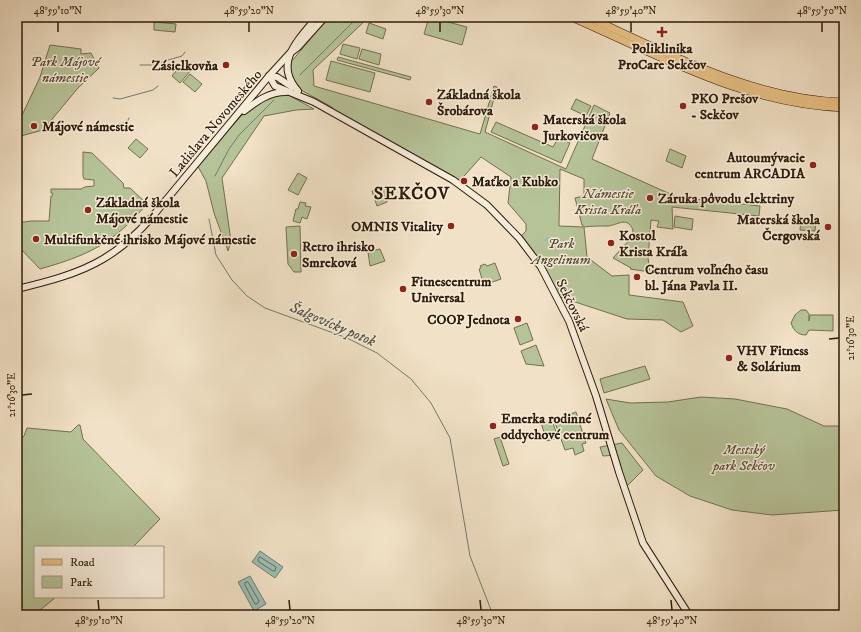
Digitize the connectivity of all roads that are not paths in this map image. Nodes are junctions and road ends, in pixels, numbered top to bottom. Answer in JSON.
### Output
{"nodes":[{"id":1,"x":317,"y":17,"type":"edge"},
{"id":2,"x":325,"y":17,"type":"edge"},
{"id":3,"x":571,"y":17,"type":"edge"},
{"id":4,"x":588,"y":17,"type":"edge"},
{"id":5,"x":290,"y":53,"type":"junction"},
{"id":6,"x":269,"y":76,"type":"junction"},
{"id":7,"x":289,"y":92,"type":"junction"},
{"id":8,"x":300,"y":92,"type":"junction"},
{"id":9,"x":314,"y":102,"type":"junction"},
{"id":10,"x":844,"y":102,"type":"edge"},
{"id":11,"x":844,"y":108,"type":"edge"},
{"id":12,"x":233,"y":121,"type":"junction"},
{"id":13,"x":17,"y":289,"type":"edge"},
{"id":14,"x":688,"y":615,"type":"edge"}],
"edges":[{"from":1,"to":5,"type":"street","name":"Ladislava Novomeského"},
{"from":2,"to":5,"type":"street","name":"Ladislava Novomeského"},
{"from":3,"to":11,"type":"main road"},
{"from":4,"to":10,"type":"main road"},
{"from":5,"to":6,"type":"street","name":"Ladislava Novomeského"},
{"from":5,"to":8,"type":"street","name":"Sekčovská"},
{"from":6,"to":7,"type":"street","name":"Sekčovská"},
{"from":6,"to":8,"type":"street","name":"Sekčovská"},
{"from":6,"to":12,"type":"street","name":"Ladislava Novomeského"},
{"from":7,"to":9,"type":"street","name":"Sekčovská"},
{"from":7,"to":12,"type":"street"},
{"from":8,"to":9,"type":"street","name":"Sekčovská"},
{"from":9,"to":14,"type":"street","name":"Sekčovská"},
{"from":12,"to":13,"type":"street","name":"Ladislava Novomeského"}]}
